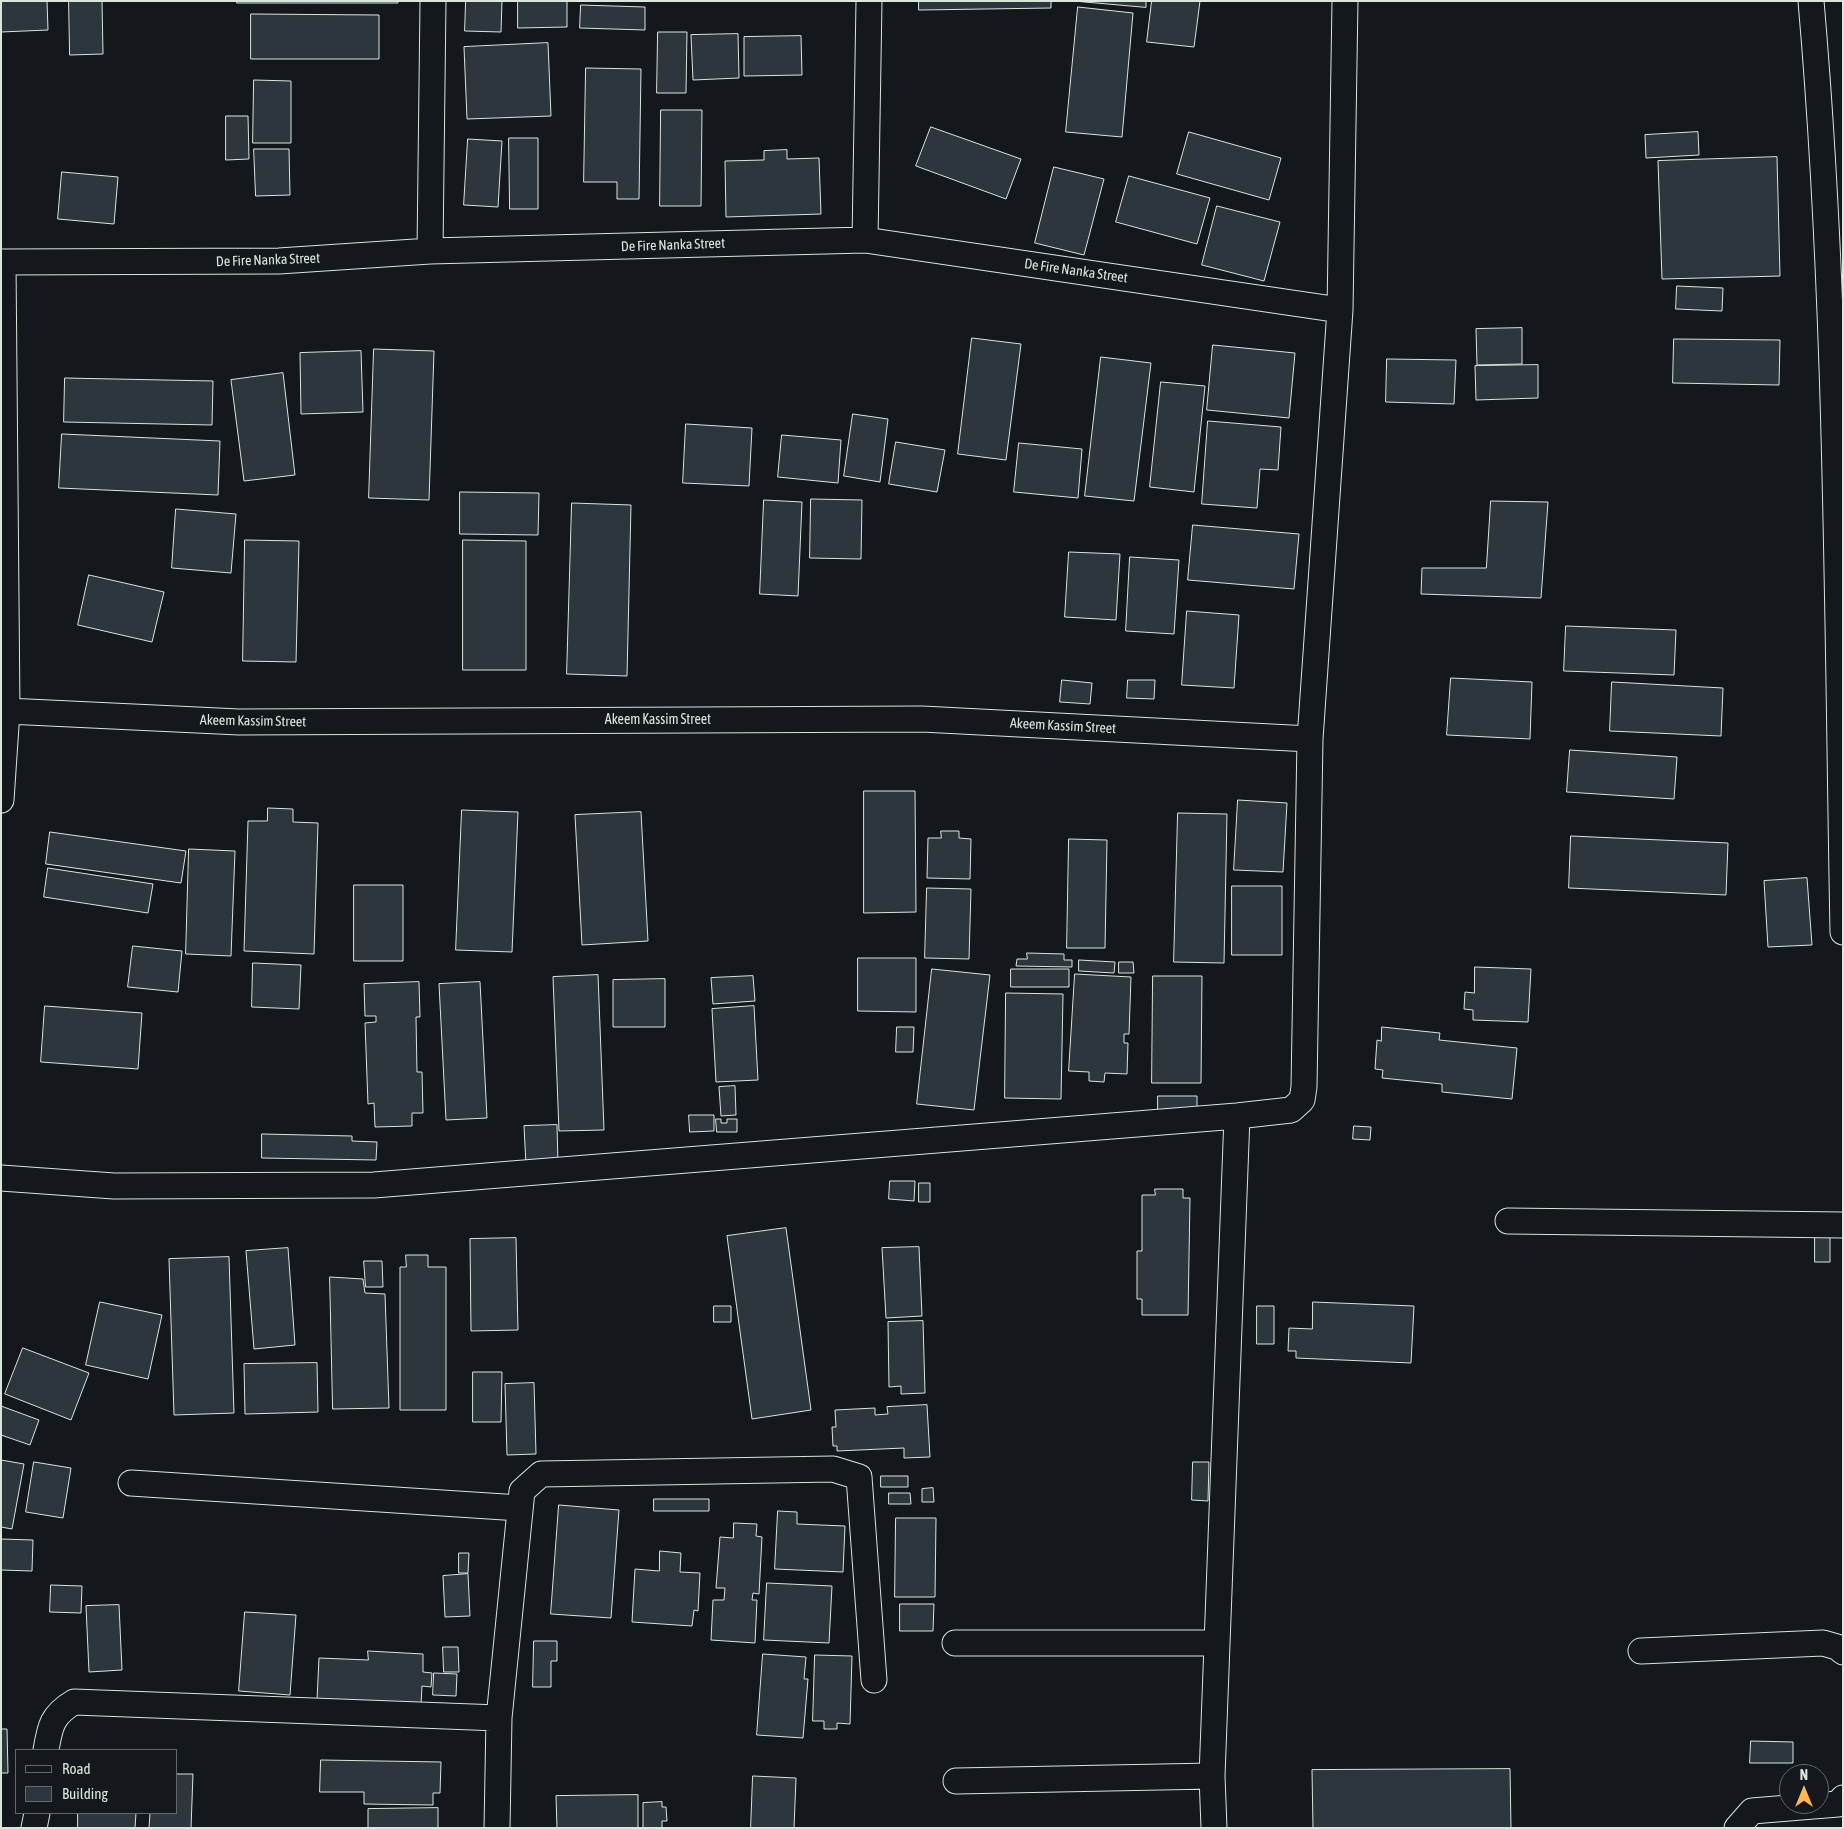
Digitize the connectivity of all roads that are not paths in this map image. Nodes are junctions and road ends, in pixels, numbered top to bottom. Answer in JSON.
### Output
{"nodes":[{"id":1,"x":433,"y":1,"type":"edge"},
{"id":2,"x":869,"y":1,"type":"edge"},
{"id":3,"x":1345,"y":1,"type":"edge"},
{"id":4,"x":1811,"y":1,"type":"edge"},
{"id":5,"x":865,"y":240,"type":"junction"},
{"id":6,"x":430,"y":251,"type":"junction"},
{"id":7,"x":2,"y":262,"type":"edge"},
{"id":8,"x":1340,"y":310,"type":"junction"},
{"id":9,"x":1837,"y":358,"type":"edge"},
{"id":10,"x":7,"y":710,"type":"junction"},
{"id":11,"x":1310,"y":739,"type":"junction"},
{"id":12,"x":1,"y":800,"type":"edge"},
{"id":13,"x":1843,"y":932,"type":"edge"},
{"id":14,"x":1237,"y":1116,"type":"junction"},
{"id":15,"x":1,"y":1178,"type":"edge"},
{"id":16,"x":1508,"y":1221,"type":"dead end"},
{"id":17,"x":1843,"y":1225,"type":"edge"},
{"id":18,"x":131,"y":1483,"type":"dead end"},
{"id":19,"x":520,"y":1508,"type":"junction"},
{"id":20,"x":955,"y":1643,"type":"dead end"},
{"id":21,"x":1217,"y":1643,"type":"junction"},
{"id":22,"x":1641,"y":1650,"type":"dead end"},
{"id":23,"x":1843,"y":1652,"type":"edge"},
{"id":24,"x":874,"y":1680,"type":"dead end"},
{"id":25,"x":499,"y":1718,"type":"junction"},
{"id":26,"x":46,"y":1749,"type":"edge"},
{"id":27,"x":1212,"y":1776,"type":"junction"},
{"id":28,"x":956,"y":1781,"type":"dead end"},
{"id":29,"x":1843,"y":1798,"type":"edge"},
{"id":30,"x":37,"y":1814,"type":"edge"},
{"id":31,"x":34,"y":1828,"type":"edge"},
{"id":32,"x":497,"y":1828,"type":"edge"},
{"id":33,"x":1214,"y":1828,"type":"edge"},
{"id":34,"x":1737,"y":1828,"type":"edge"}],
"edges":[{"from":1,"to":6,"type":"street"},
{"from":2,"to":5,"type":"street"},
{"from":3,"to":8,"type":"street"},
{"from":4,"to":9,"type":"street"},
{"from":5,"to":6,"type":"street","name":"De Fire Nanka Street"},
{"from":5,"to":8,"type":"street","name":"De Fire Nanka Street"},
{"from":6,"to":7,"type":"street","name":"De Fire Nanka Street"},
{"from":7,"to":10,"type":"street"},
{"from":8,"to":11,"type":"street"},
{"from":9,"to":13,"type":"street"},
{"from":10,"to":11,"type":"street","name":"Akeem Kassim Street"},
{"from":10,"to":12,"type":"street"},
{"from":11,"to":14,"type":"street"},
{"from":14,"to":15,"type":"street"},
{"from":14,"to":21,"type":"street"},
{"from":16,"to":17,"type":"street"},
{"from":18,"to":19,"type":"street"},
{"from":19,"to":24,"type":"street"},
{"from":19,"to":25,"type":"street"},
{"from":20,"to":21,"type":"street"},
{"from":21,"to":27,"type":"street"},
{"from":22,"to":23,"type":"street"},
{"from":25,"to":26,"type":"street"},
{"from":25,"to":32,"type":"street"},
{"from":27,"to":28,"type":"street"},
{"from":27,"to":33,"type":"street"},
{"from":29,"to":34,"type":"street"},
{"from":30,"to":31,"type":"street"}]}
